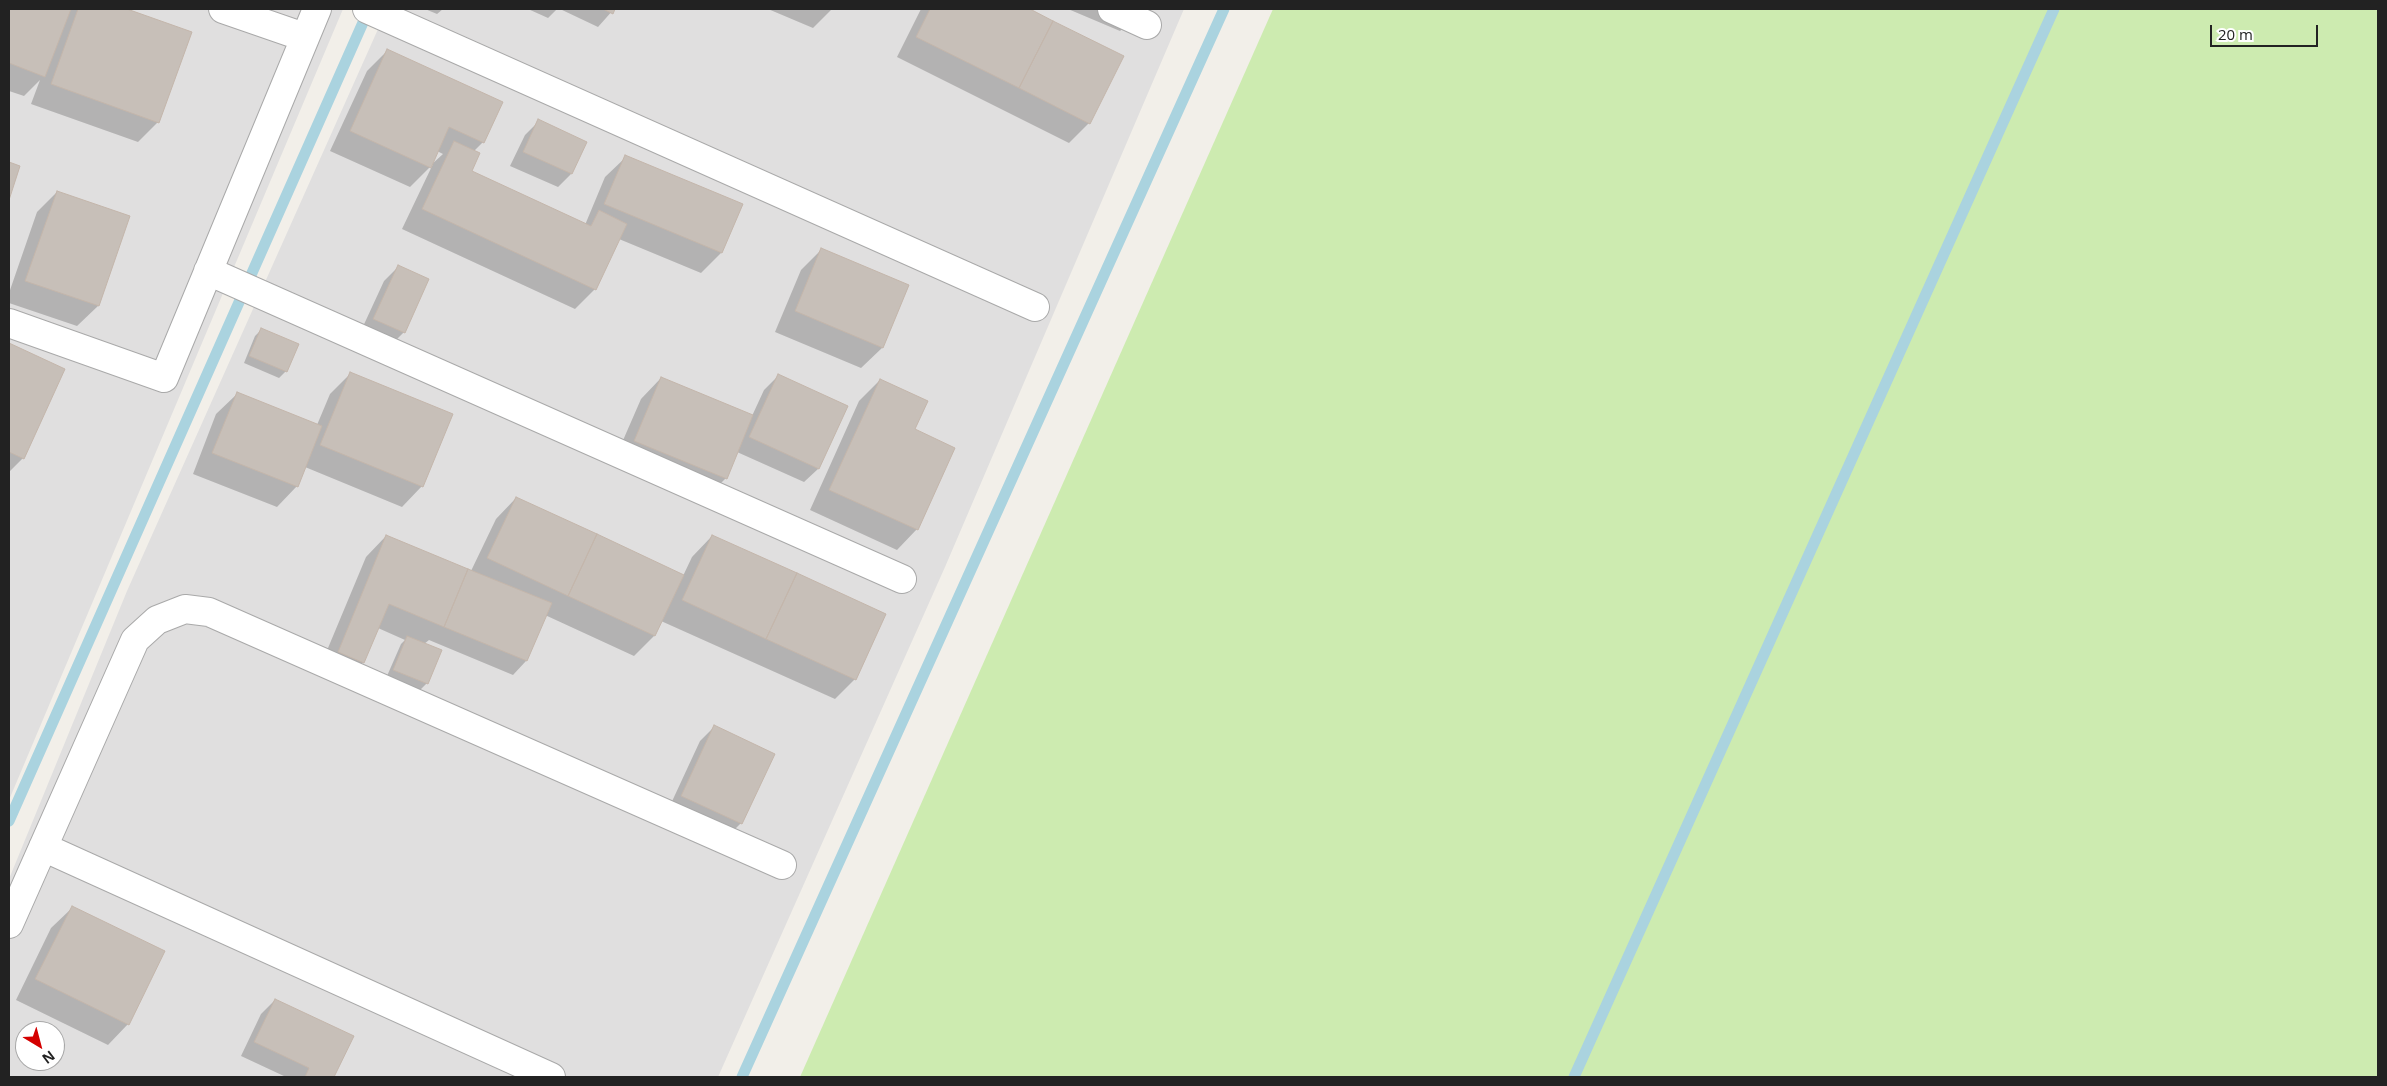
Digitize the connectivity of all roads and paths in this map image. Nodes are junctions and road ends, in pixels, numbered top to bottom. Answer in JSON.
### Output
{"nodes":[{"id":1,"x":223,"y":9,"type":"edge"},
{"id":2,"x":317,"y":9,"type":"edge"},
{"id":3,"x":367,"y":9,"type":"edge"},
{"id":4,"x":1112,"y":9,"type":"edge"},
{"id":5,"x":1146,"y":24,"type":"dead end"},
{"id":6,"x":304,"y":37,"type":"junction"},
{"id":7,"x":208,"y":271,"type":"junction"},
{"id":8,"x":1035,"y":307,"type":"dead end"},
{"id":9,"x":9,"y":323,"type":"edge"},
{"id":10,"x":902,"y":579,"type":"dead end"},
{"id":11,"x":43,"y":847,"type":"junction"},
{"id":12,"x":782,"y":864,"type":"dead end"},
{"id":13,"x":9,"y":924,"type":"edge"},
{"id":14,"x":551,"y":1077,"type":"edge"}],
"edges":[{"from":1,"to":6,"type":"street"},
{"from":2,"to":6,"type":"street"},
{"from":3,"to":8,"type":"street"},
{"from":4,"to":5,"type":"street"},
{"from":6,"to":7,"type":"street"},
{"from":7,"to":9,"type":"street"},
{"from":7,"to":10,"type":"street"},
{"from":11,"to":12,"type":"street"},
{"from":11,"to":13,"type":"street"},
{"from":11,"to":14,"type":"street"}]}
